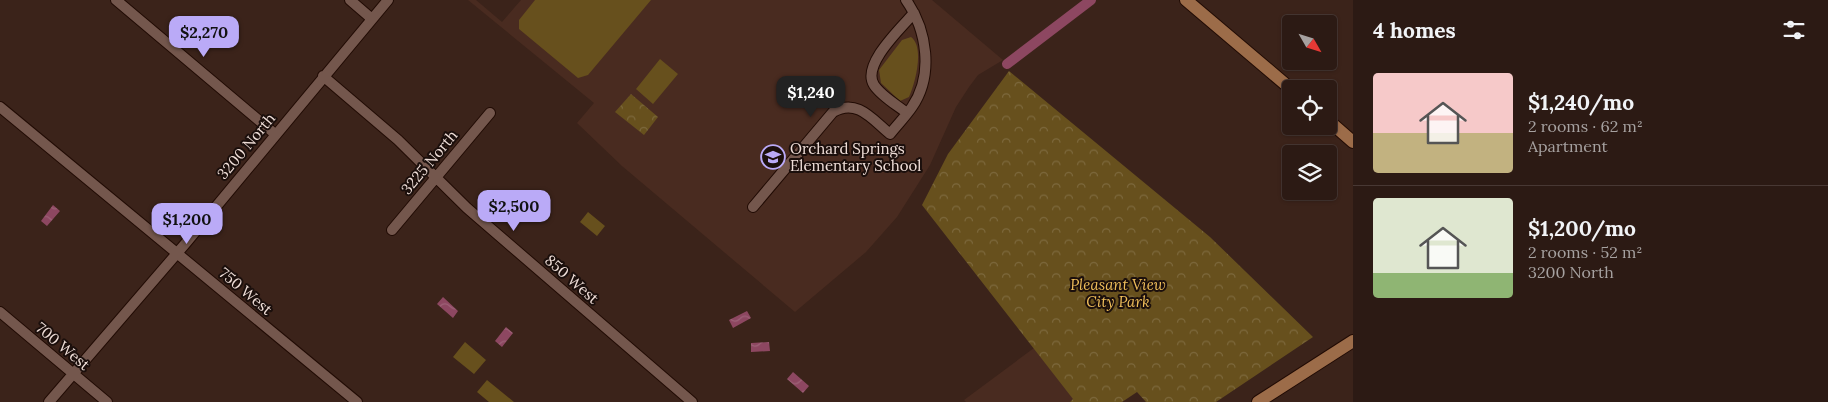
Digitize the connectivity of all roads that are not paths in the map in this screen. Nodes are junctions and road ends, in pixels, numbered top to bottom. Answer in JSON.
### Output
{"nodes":[{"id":1,"x":116,"y":0,"type":"edge"},
{"id":2,"x":350,"y":0,"type":"edge"},
{"id":3,"x":388,"y":0,"type":"edge"},
{"id":4,"x":906,"y":0,"type":"edge"},
{"id":5,"x":1186,"y":0,"type":"edge"},
{"id":6,"x":914,"y":13,"type":"junction"},
{"id":7,"x":372,"y":19,"type":"junction"},
{"id":8,"x":324,"y":76,"type":"junction"},
{"id":9,"x":1282,"y":81,"type":"edge"},
{"id":10,"x":0,"y":107,"type":"edge"},
{"id":11,"x":490,"y":113,"type":"dead end"},
{"id":12,"x":907,"y":113,"type":"junction"},
{"id":13,"x":1337,"y":128,"type":"edge"},
{"id":14,"x":275,"y":134,"type":"junction"},
{"id":15,"x":1353,"y":142,"type":"edge"},
{"id":16,"x":437,"y":177,"type":"junction"},
{"id":17,"x":754,"y":207,"type":"dead end"},
{"id":18,"x":392,"y":230,"type":"dead end"},
{"id":19,"x":177,"y":253,"type":"junction"},
{"id":20,"x":0,"y":312,"type":"edge"},
{"id":21,"x":1353,"y":341,"type":"edge"},
{"id":22,"x":73,"y":374,"type":"junction"},
{"id":23,"x":49,"y":402,"type":"edge"},
{"id":24,"x":107,"y":402,"type":"edge"},
{"id":25,"x":357,"y":402,"type":"edge"},
{"id":26,"x":692,"y":402,"type":"edge"},
{"id":27,"x":1258,"y":402,"type":"edge"}],
"edges":[{"from":1,"to":14,"type":"street"},
{"from":2,"to":7,"type":"street"},
{"from":3,"to":7,"type":"street","name":"3200 North"},
{"from":4,"to":6,"type":"street"},
{"from":5,"to":9,"type":"street"},
{"from":6,"to":12,"type":"street"},
{"from":6,"to":12,"type":"street"},
{"from":7,"to":8,"type":"street","name":"3200 North"},
{"from":8,"to":14,"type":"street","name":"3200 North"},
{"from":8,"to":16,"type":"street","name":"850 West"},
{"from":10,"to":19,"type":"street","name":"750 West"},
{"from":11,"to":16,"type":"street","name":"3225 North"},
{"from":12,"to":17,"type":"street"},
{"from":13,"to":15,"type":"street"},
{"from":14,"to":19,"type":"street","name":"3200 North"},
{"from":16,"to":18,"type":"street","name":"3225 North"},
{"from":16,"to":26,"type":"street","name":"850 West"},
{"from":19,"to":22,"type":"street","name":"3200 North"},
{"from":19,"to":25,"type":"street","name":"750 West"},
{"from":20,"to":22,"type":"street","name":"700 West"},
{"from":21,"to":27,"type":"street"},
{"from":22,"to":23,"type":"street","name":"3200 North"},
{"from":22,"to":24,"type":"street","name":"700 West"}]}
